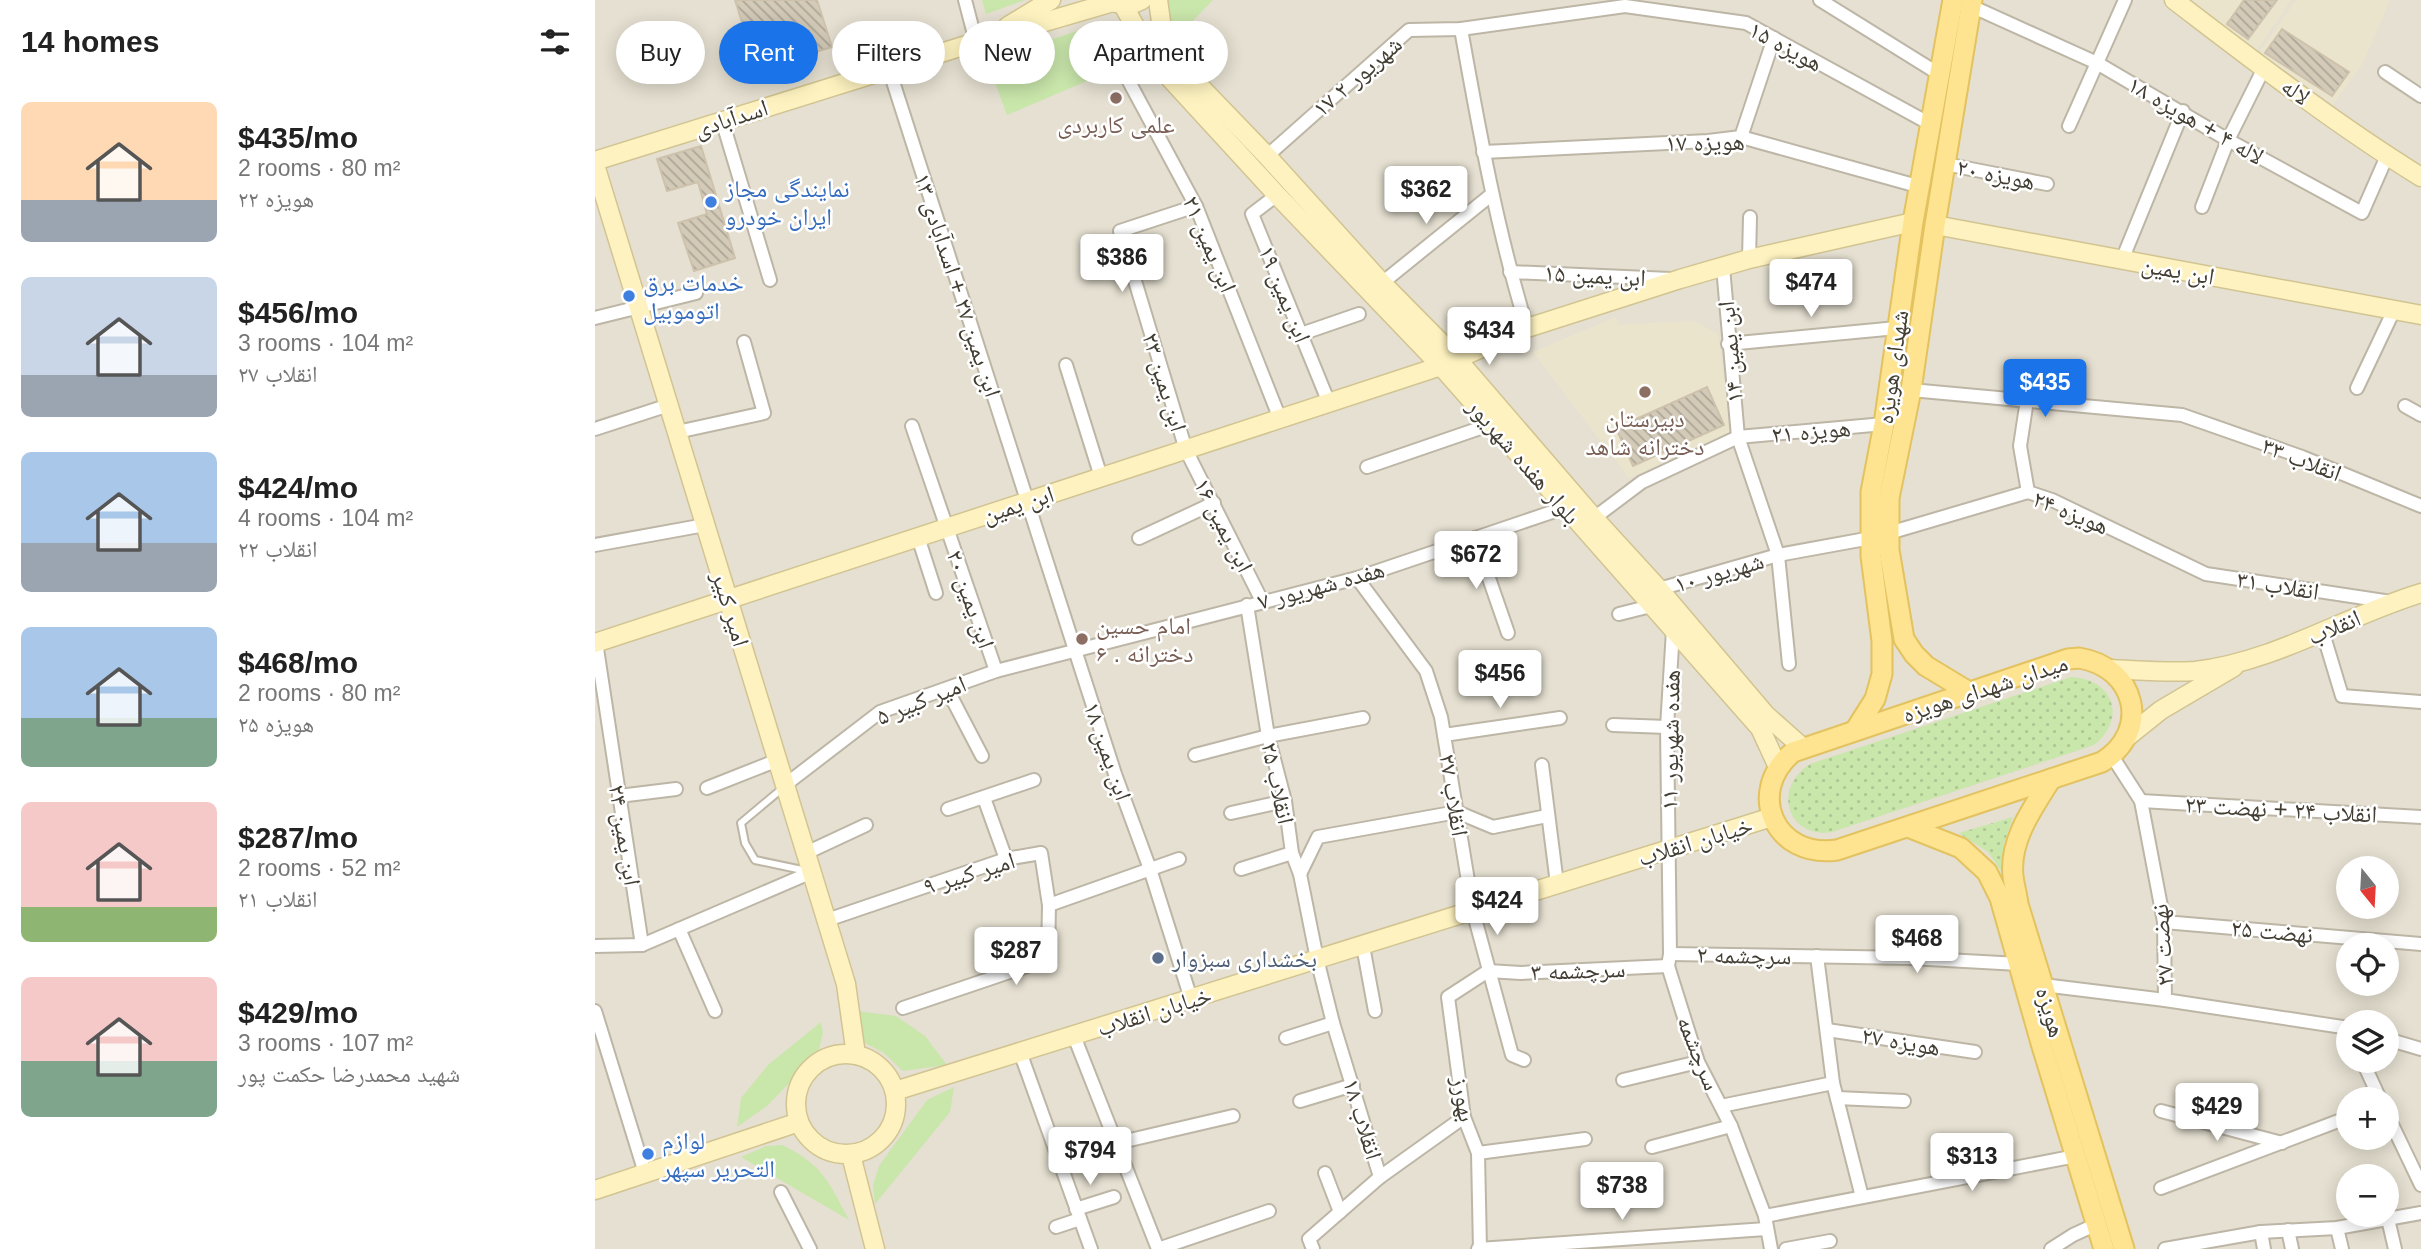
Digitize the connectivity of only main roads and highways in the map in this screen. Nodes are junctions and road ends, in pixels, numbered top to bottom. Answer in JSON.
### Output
{"nodes":[{"id":1,"x":1051,"y":0,"type":"edge"},
{"id":2,"x":1142,"y":0,"type":"edge"},
{"id":3,"x":1158,"y":0,"type":"edge"},
{"id":4,"x":2174,"y":0,"type":"edge"},
{"id":5,"x":1115,"y":2,"type":"edge"},
{"id":6,"x":1966,"y":2,"type":"edge"},
{"id":7,"x":1015,"y":21,"type":"edge"},
{"id":8,"x":1048,"y":21,"type":"edge"},
{"id":9,"x":959,"y":47,"type":"edge"},
{"id":10,"x":595,"y":163,"type":"edge"},
{"id":11,"x":2421,"y":177,"type":"edge"},
{"id":12,"x":1913,"y":222,"type":"junction"},
{"id":13,"x":595,"y":223,"type":"edge"},
{"id":14,"x":613,"y":225,"type":"junction"},
{"id":15,"x":1934,"y":225,"type":"junction"},
{"id":16,"x":2421,"y":315,"type":"edge"},
{"id":17,"x":1458,"y":360,"type":"junction"},
{"id":18,"x":1441,"y":366,"type":"junction"},
{"id":19,"x":1880,"y":536,"type":"junction"},
{"id":20,"x":2421,"y":593,"type":"edge"},
{"id":21,"x":728,"y":599,"type":"junction"},
{"id":22,"x":596,"y":642,"type":"edge"},
{"id":23,"x":2246,"y":660,"type":"junction"},
{"id":24,"x":2109,"y":669,"type":"junction"},
{"id":25,"x":1969,"y":692,"type":"junction"},
{"id":26,"x":1856,"y":730,"type":"junction"},
{"id":27,"x":2126,"y":738,"type":"junction"},
{"id":28,"x":1802,"y":747,"type":"junction"},
{"id":29,"x":1778,"y":767,"type":"junction"},
{"id":30,"x":2051,"y":779,"type":"junction"},
{"id":31,"x":1772,"y":817,"type":"junction"},
{"id":32,"x":1908,"y":827,"type":"junction"},
{"id":33,"x":856,"y":1055,"type":"junction"},
{"id":34,"x":895,"y":1091,"type":"junction"},
{"id":35,"x":799,"y":1122,"type":"junction"},
{"id":36,"x":851,"y":1155,"type":"junction"},
{"id":37,"x":595,"y":1190,"type":"edge"},
{"id":38,"x":875,"y":1249,"type":"edge"},
{"id":39,"x":2104,"y":1249,"type":"edge"},
{"id":40,"x":2124,"y":1249,"type":"edge"}],
"edges":[{"from":1,"to":7,"type":"main road","name":"اسدآبادی"},
{"from":2,"to":5,"type":"main road","name":"اسدآبادی"},
{"from":3,"to":17,"type":"main road","name":"بلوار هفده شهریور"},
{"from":4,"to":11,"type":"main road","name":"لاله"},
{"from":5,"to":8,"type":"main road","name":"اسدآبادی"},
{"from":5,"to":18,"type":"main road","name":"بلوار هفده شهریور"},
{"from":6,"to":12,"type":"main road","name":"شهدای هویزه"},
{"from":6,"to":15,"type":"main road","name":"شهدای هویزه"},
{"from":9,"to":10,"type":"main road","name":"اسدآبادی"},
{"from":10,"to":14,"type":"main road","name":"امیر کبیر"},
{"from":12,"to":17,"type":"main road"},
{"from":12,"to":19,"type":"main road","name":"شهدای هویزه"},
{"from":13,"to":14,"type":"main road"},
{"from":14,"to":21,"type":"main road","name":"امیر کبیر"},
{"from":15,"to":16,"type":"main road","name":"ابن یمین"},
{"from":15,"to":19,"type":"main road","name":"شهدای هویزه"},
{"from":17,"to":18,"type":"main road","name":"ابن یمین"},
{"from":17,"to":28,"type":"main road","name":"بلوار هفده شهریور"},
{"from":18,"to":21,"type":"main road","name":"ابن یمین"},
{"from":18,"to":29,"type":"main road","name":"بلوار هفده شهریور"},
{"from":19,"to":25,"type":"main road","name":"شهدای هویزه"},
{"from":19,"to":26,"type":"main road","name":"شهدای هویزه"},
{"from":20,"to":23,"type":"main road","name":"انقلاب"},
{"from":21,"to":22,"type":"main road","name":"ابن یمین"},
{"from":21,"to":33,"type":"main road","name":"امیر کبیر"},
{"from":23,"to":24,"type":"main road"},
{"from":23,"to":27,"type":"main road"},
{"from":24,"to":25,"type":"main road","name":"میدان شهدای هویزه"},
{"from":24,"to":27,"type":"main road"},
{"from":25,"to":26,"type":"main road","name":"میدان شهدای هویزه"},
{"from":26,"to":28,"type":"main road","name":"میدان شهدای هویزه"},
{"from":27,"to":30,"type":"main road"},
{"from":28,"to":29,"type":"main road","name":"میدان شهدای هویزه"},
{"from":29,"to":31,"type":"main road"},
{"from":30,"to":32,"type":"main road"},
{"from":30,"to":40,"type":"main road","name":"هویزه"},
{"from":31,"to":32,"type":"main road"},
{"from":31,"to":34,"type":"main road","name":"خیابان انقلاب"},
{"from":32,"to":39,"type":"main road","name":"هویزه"},
{"from":33,"to":34,"type":"main road"},
{"from":33,"to":35,"type":"main road"},
{"from":34,"to":36,"type":"main road"},
{"from":35,"to":36,"type":"main road"},
{"from":35,"to":37,"type":"main road"},
{"from":36,"to":38,"type":"main road"}]}
